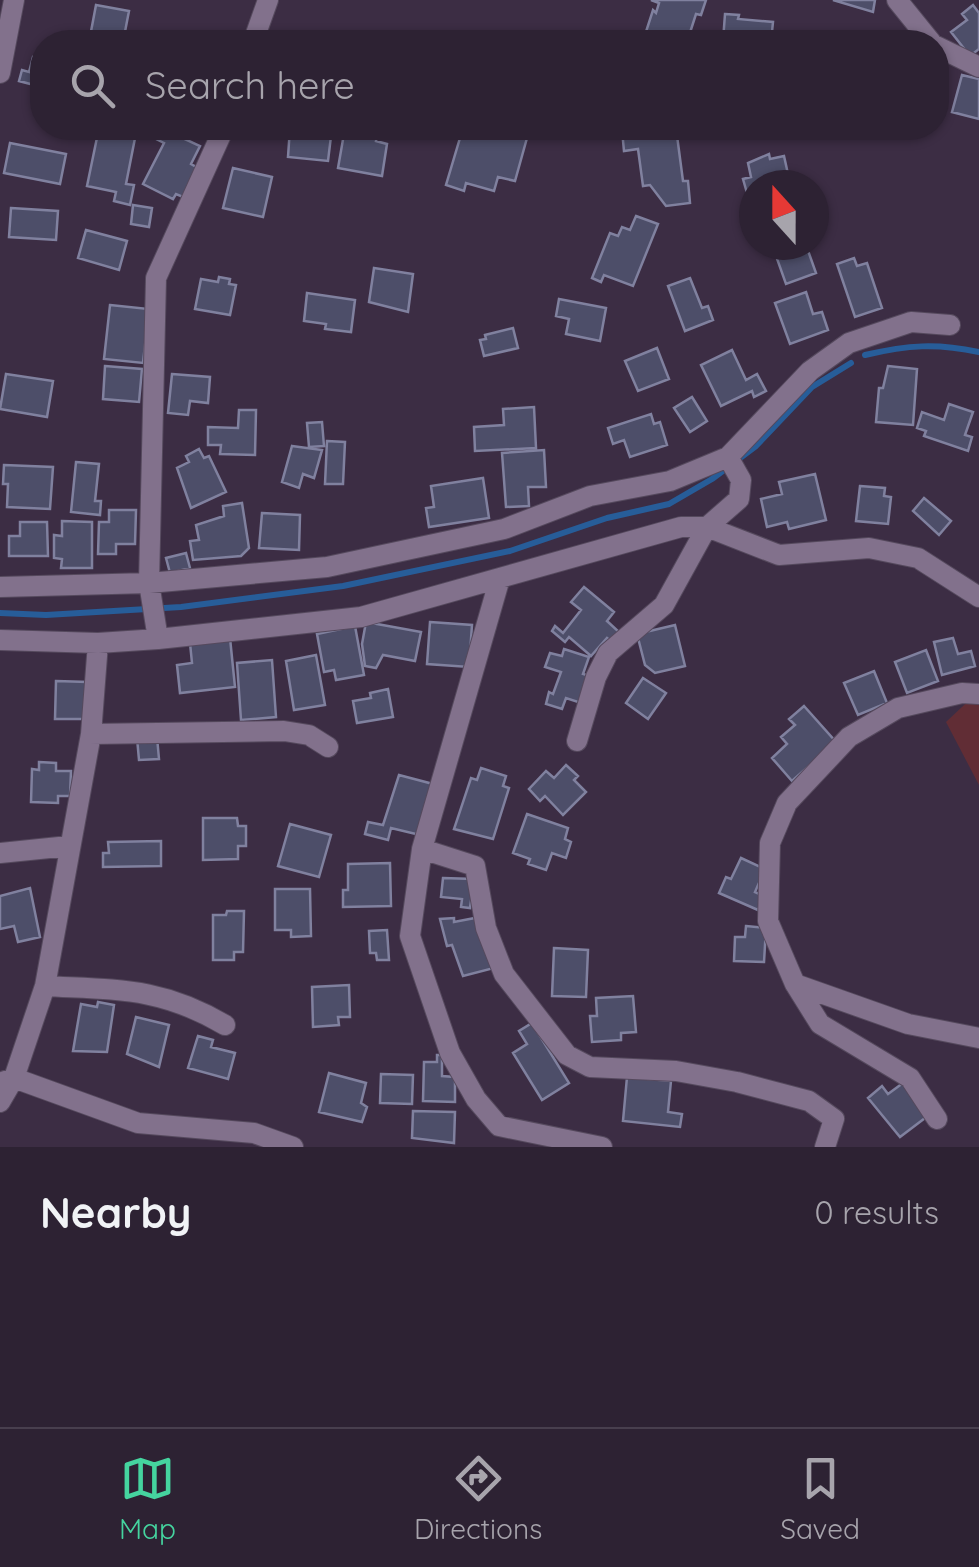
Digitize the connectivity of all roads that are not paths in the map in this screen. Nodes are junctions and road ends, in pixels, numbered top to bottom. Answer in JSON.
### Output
{"nodes":[{"id":1,"x":14,"y":0,"type":"edge"},
{"id":2,"x":268,"y":0,"type":"edge"},
{"id":3,"x":897,"y":0,"type":"edge"},
{"id":4,"x":257,"y":30,"type":"edge"},
{"id":5,"x":922,"y":30,"type":"edge"},
{"id":6,"x":949,"y":52,"type":"edge"},
{"id":7,"x":979,"y":67,"type":"edge"},
{"id":8,"x":0,"y":73,"type":"edge"},
{"id":9,"x":219,"y":140,"type":"edge"},
{"id":10,"x":950,"y":325,"type":"dead end"},
{"id":11,"x":732,"y":464,"type":"junction"},
{"id":12,"x":707,"y":527,"type":"junction"},
{"id":13,"x":500,"y":578,"type":"junction"},
{"id":14,"x":0,"y":586,"type":"edge"},
{"id":15,"x":979,"y":596,"type":"edge"},
{"id":16,"x":153,"y":610,"type":"junction"},
{"id":17,"x":0,"y":640,"type":"edge"},
{"id":18,"x":98,"y":643,"type":"junction"},
{"id":19,"x":979,"y":694,"type":"edge"},
{"id":20,"x":91,"y":734,"type":"junction"},
{"id":21,"x":577,"y":741,"type":"dead end"},
{"id":22,"x":328,"y":746,"type":"dead end"},
{"id":23,"x":69,"y":846,"type":"junction"},
{"id":24,"x":422,"y":849,"type":"junction"},
{"id":25,"x":0,"y":854,"type":"edge"},
{"id":26,"x":795,"y":984,"type":"junction"},
{"id":27,"x":45,"y":986,"type":"junction"},
{"id":28,"x":225,"y":1024,"type":"dead end"},
{"id":29,"x":979,"y":1038,"type":"edge"},
{"id":30,"x":7,"y":1080,"type":"edge"},
{"id":31,"x":0,"y":1102,"type":"edge"},
{"id":32,"x":938,"y":1119,"type":"dead end"},
{"id":33,"x":294,"y":1147,"type":"edge"},
{"id":34,"x":602,"y":1147,"type":"edge"},
{"id":35,"x":825,"y":1147,"type":"edge"}],
"edges":[{"from":1,"to":8,"type":"street"},
{"from":2,"to":4,"type":"street"},
{"from":3,"to":5,"type":"street"},
{"from":6,"to":7,"type":"street"},
{"from":9,"to":16,"type":"street"},
{"from":10,"to":11,"type":"street"},
{"from":11,"to":12,"type":"street"},
{"from":11,"to":16,"type":"street"},
{"from":12,"to":13,"type":"street"},
{"from":12,"to":15,"type":"street"},
{"from":12,"to":21,"type":"street"},
{"from":13,"to":16,"type":"street"},
{"from":13,"to":24,"type":"street"},
{"from":14,"to":16,"type":"street"},
{"from":16,"to":18,"type":"street"},
{"from":17,"to":18,"type":"street"},
{"from":18,"to":20,"type":"street"},
{"from":19,"to":26,"type":"street"},
{"from":20,"to":22,"type":"street"},
{"from":20,"to":23,"type":"street"},
{"from":23,"to":25,"type":"street"},
{"from":23,"to":27,"type":"street"},
{"from":24,"to":34,"type":"street"},
{"from":24,"to":35,"type":"street"},
{"from":26,"to":29,"type":"street"},
{"from":26,"to":32,"type":"street"},
{"from":27,"to":28,"type":"street"},
{"from":27,"to":30,"type":"street"},
{"from":30,"to":31,"type":"street"},
{"from":30,"to":33,"type":"street"}]}
